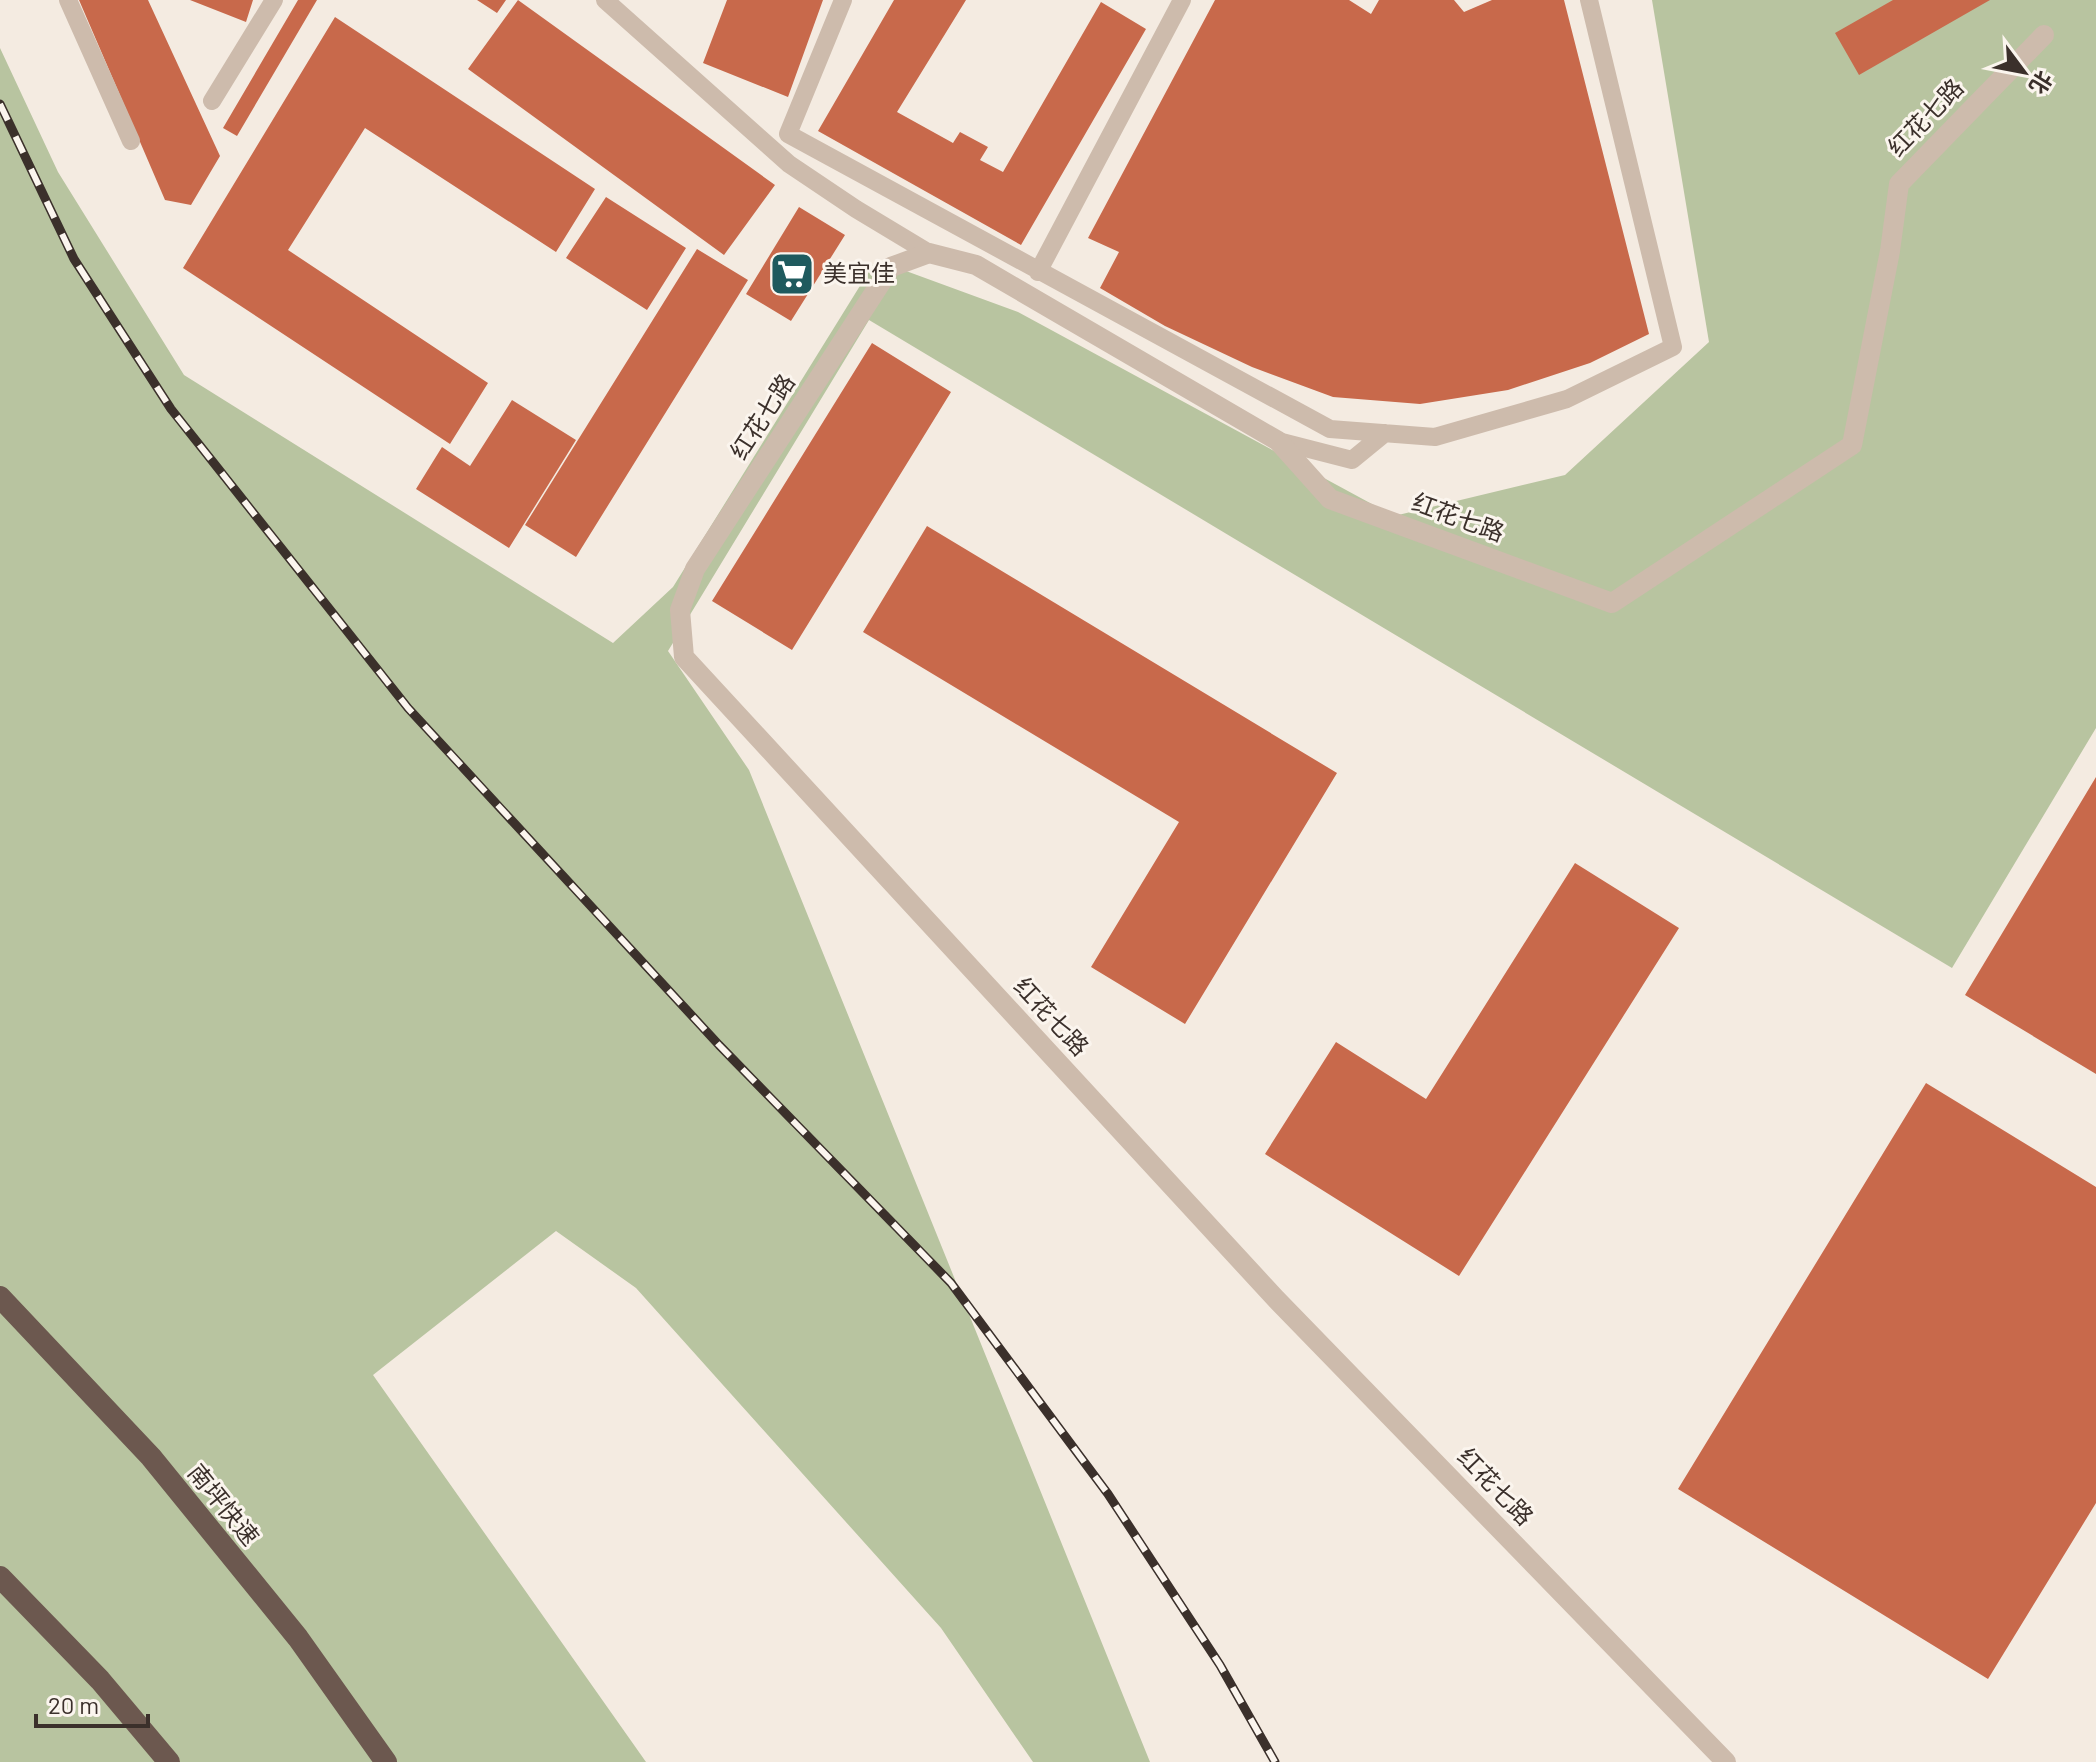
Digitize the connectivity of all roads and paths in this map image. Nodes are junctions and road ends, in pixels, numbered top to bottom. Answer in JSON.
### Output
{"nodes":[{"id":1,"x":68,"y":0,"type":"edge"},
{"id":2,"x":274,"y":0,"type":"edge"},
{"id":3,"x":605,"y":0,"type":"edge"},
{"id":4,"x":843,"y":0,"type":"edge"},
{"id":5,"x":1182,"y":0,"type":"edge"},
{"id":6,"x":1589,"y":0,"type":"edge"},
{"id":7,"x":2044,"y":35,"type":"dead end"},
{"id":8,"x":212,"y":101,"type":"dead end"},
{"id":9,"x":131,"y":141,"type":"dead end"},
{"id":10,"x":929,"y":253,"type":"junction"},
{"id":11,"x":1038,"y":272,"type":"junction"},
{"id":12,"x":1385,"y":433,"type":"junction"},
{"id":13,"x":1278,"y":441,"type":"junction"},
{"id":14,"x":0,"y":1297,"type":"edge"},
{"id":15,"x":0,"y":1577,"type":"edge"},
{"id":16,"x":169,"y":1762,"type":"edge"},
{"id":17,"x":386,"y":1762,"type":"edge"},
{"id":18,"x":1726,"y":1762,"type":"edge"}],
"edges":[{"from":1,"to":9,"type":"lane"},
{"from":2,"to":8,"type":"lane"},
{"from":3,"to":10,"type":"lane"},
{"from":4,"to":11,"type":"lane"},
{"from":5,"to":11,"type":"lane"},
{"from":6,"to":12,"type":"lane"},
{"from":7,"to":13,"type":"street","name":"红花七路"},
{"from":10,"to":13,"type":"street","name":"红花七路"},
{"from":10,"to":18,"type":"street","name":"红花七路"},
{"from":11,"to":12,"type":"lane"},
{"from":12,"to":13,"type":"lane"},
{"from":14,"to":17,"type":"highway","name":"南坪快速"},
{"from":15,"to":16,"type":"highway"}]}
